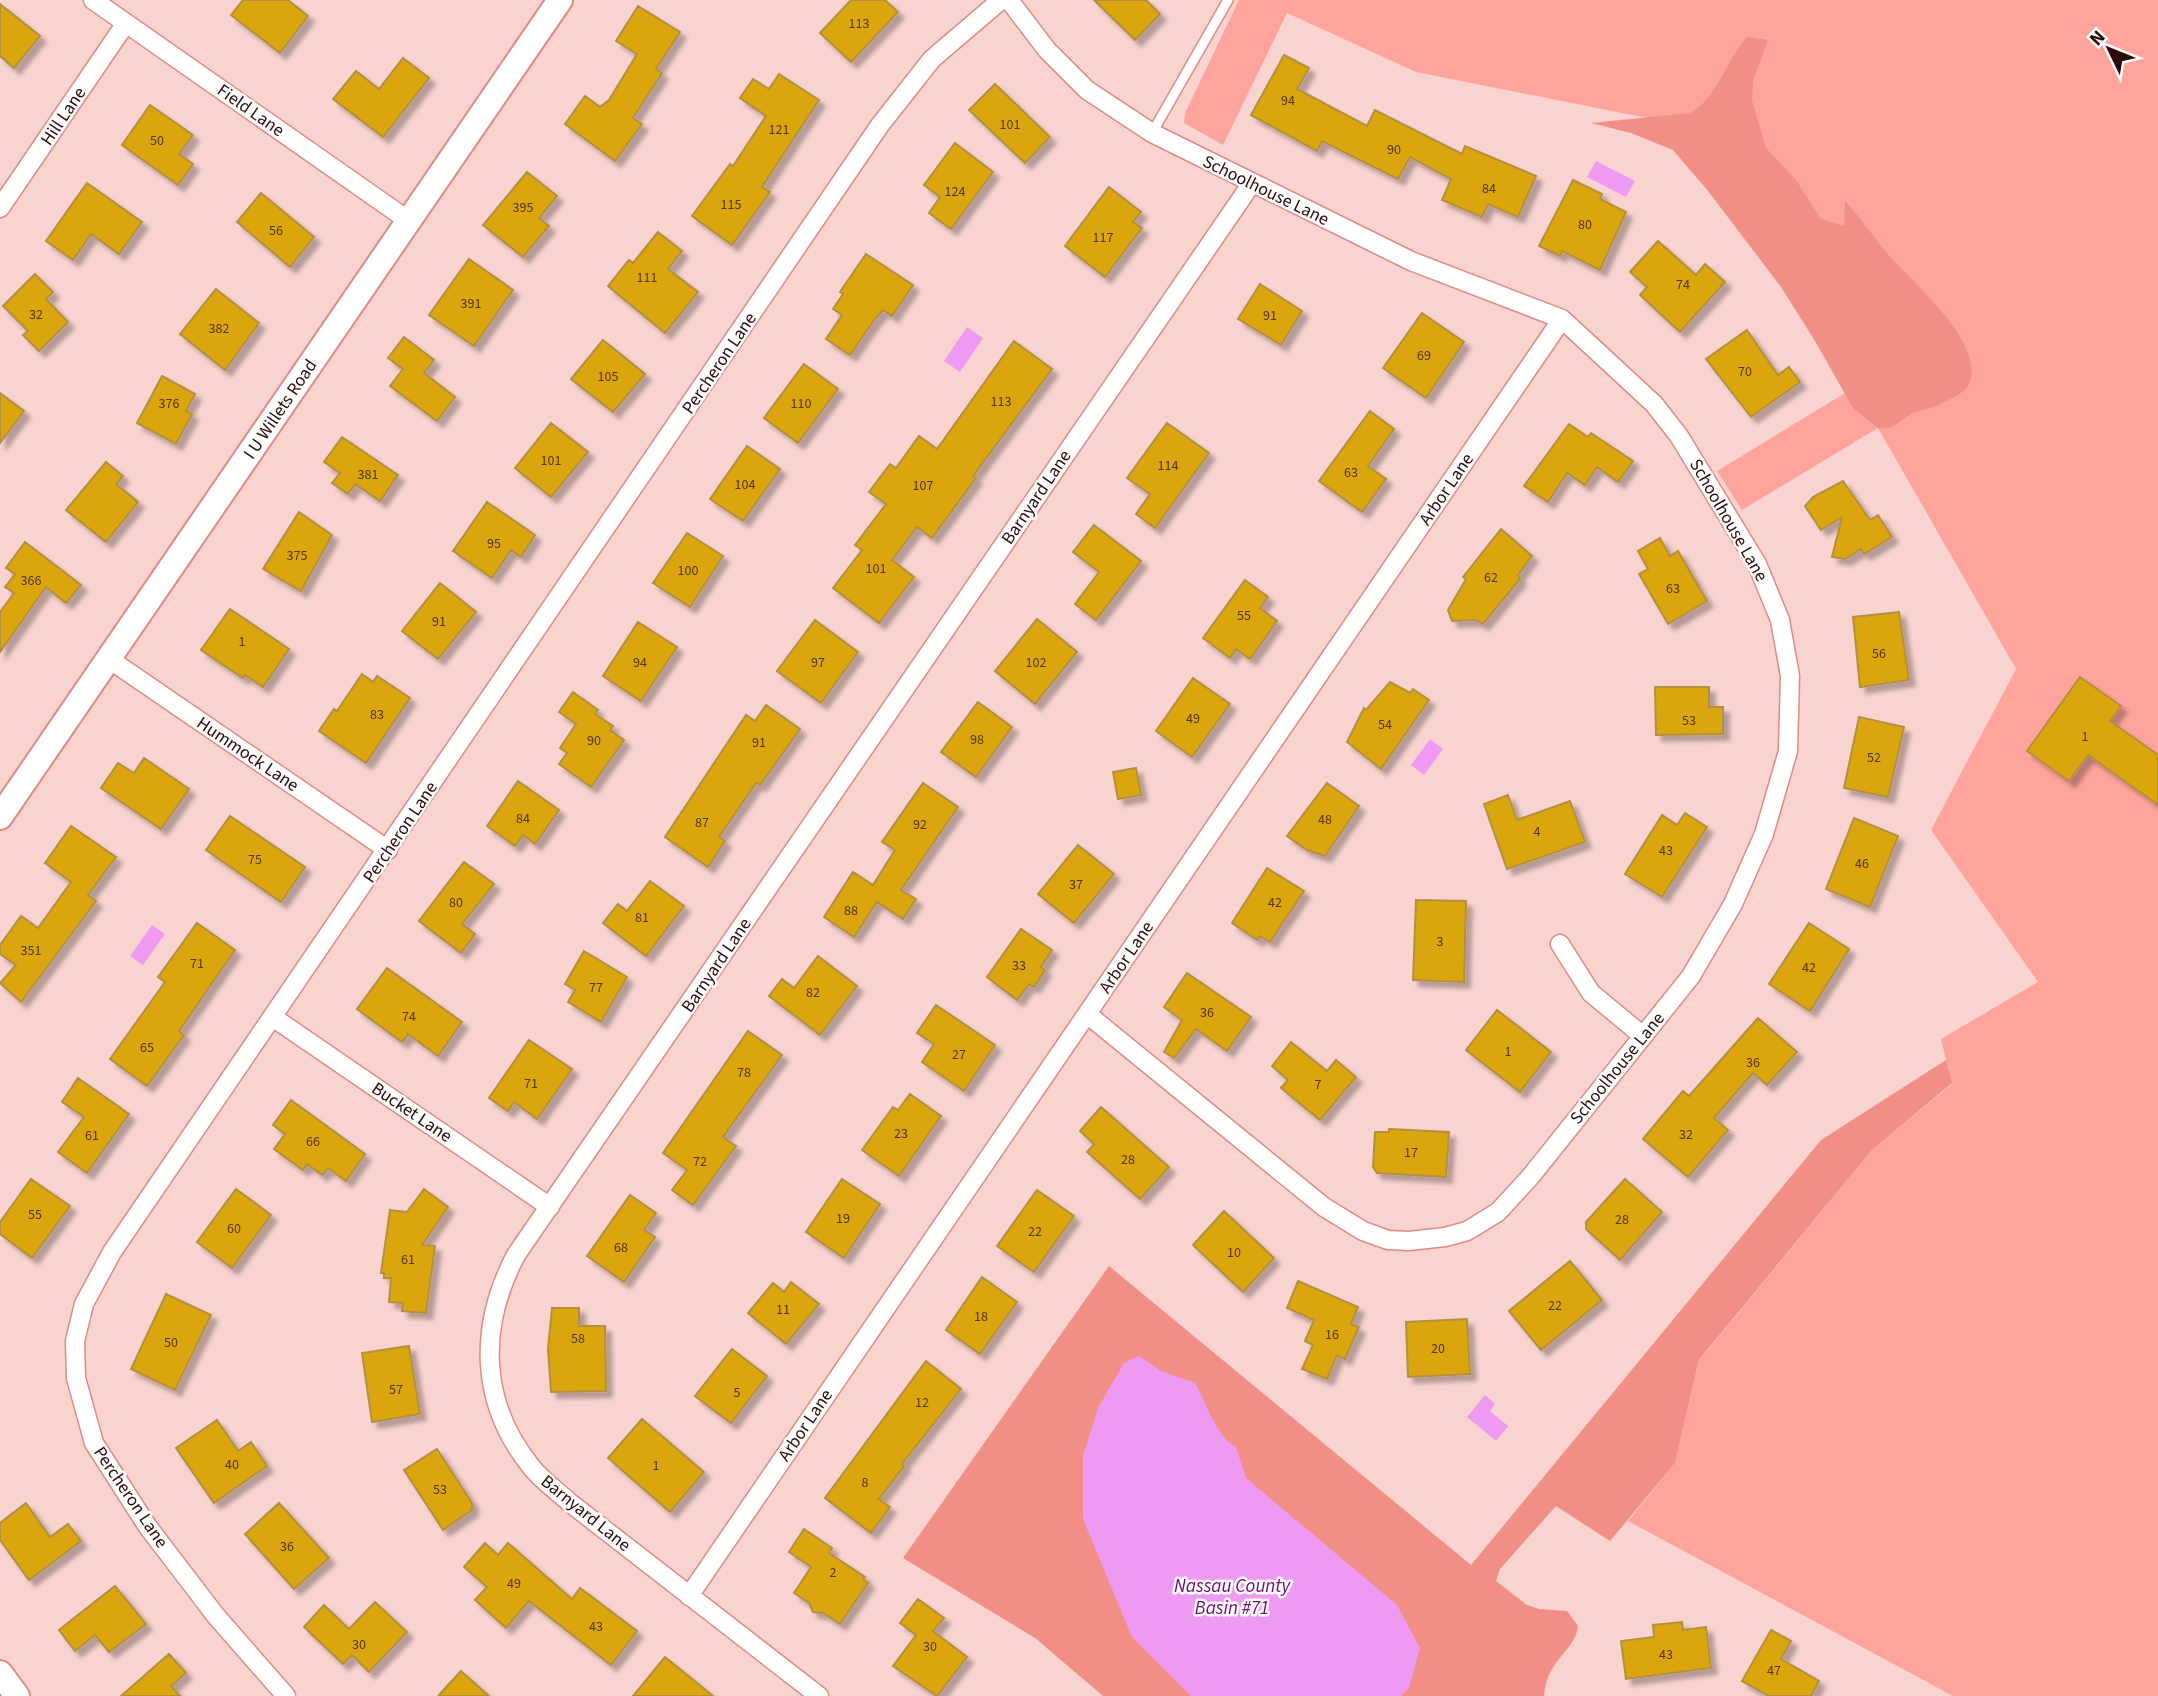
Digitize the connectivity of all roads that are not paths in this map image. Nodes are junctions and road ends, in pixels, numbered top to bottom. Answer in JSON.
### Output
{"nodes":[{"id":1,"x":93,"y":0,"type":"edge"},
{"id":2,"x":560,"y":0,"type":"edge"},
{"id":3,"x":1001,"y":0,"type":"edge"},
{"id":4,"x":1009,"y":0,"type":"edge"},
{"id":5,"x":1228,"y":0,"type":"edge"},
{"id":6,"x":126,"y":23,"type":"junction"},
{"id":7,"x":1153,"y":133,"type":"junction"},
{"id":8,"x":1251,"y":183,"type":"junction"},
{"id":9,"x":0,"y":208,"type":"edge"},
{"id":10,"x":409,"y":221,"type":"junction"},
{"id":11,"x":1562,"y":319,"type":"junction"},
{"id":12,"x":109,"y":659,"type":"junction"},
{"id":13,"x":0,"y":817,"type":"edge"},
{"id":14,"x":388,"y":850,"type":"junction"},
{"id":15,"x":1560,"y":944,"type":"dead end"},
{"id":16,"x":1087,"y":1014,"type":"junction"},
{"id":17,"x":274,"y":1018,"type":"junction"},
{"id":18,"x":1643,"y":1036,"type":"junction"},
{"id":19,"x":550,"y":1207,"type":"junction"},
{"id":20,"x":689,"y":1596,"type":"junction"},
{"id":21,"x":0,"y":1673,"type":"edge"},
{"id":22,"x":17,"y":1696,"type":"edge"},
{"id":23,"x":286,"y":1696,"type":"edge"},
{"id":24,"x":819,"y":1696,"type":"edge"}],
"edges":[{"from":1,"to":6,"type":"street","name":"Field Lane"},
{"from":2,"to":10,"type":"main road","name":"I U Willets Road"},
{"from":3,"to":14,"type":"street","name":"Percheron Lane"},
{"from":4,"to":7,"type":"street","name":"Schoolhouse Lane"},
{"from":5,"to":7,"type":"lane"},
{"from":6,"to":9,"type":"street","name":"Hill Lane"},
{"from":6,"to":10,"type":"street","name":"Field Lane"},
{"from":7,"to":8,"type":"street","name":"Schoolhouse Lane"},
{"from":8,"to":11,"type":"street","name":"Schoolhouse Lane"},
{"from":8,"to":19,"type":"street","name":"Barnyard Lane"},
{"from":10,"to":12,"type":"main road","name":"I U Willets Road"},
{"from":11,"to":16,"type":"street","name":"Arbor Lane"},
{"from":11,"to":18,"type":"street","name":"Schoolhouse Lane"},
{"from":12,"to":13,"type":"main road","name":"I U Willets Road"},
{"from":12,"to":14,"type":"street","name":"Hummock Lane"},
{"from":14,"to":17,"type":"street","name":"Percheron Lane"},
{"from":15,"to":18,"type":"street"},
{"from":16,"to":18,"type":"street","name":"Schoolhouse Lane"},
{"from":16,"to":20,"type":"street","name":"Arbor Lane"},
{"from":17,"to":19,"type":"street","name":"Bucket Lane"},
{"from":17,"to":23,"type":"street","name":"Percheron Lane"},
{"from":19,"to":20,"type":"street","name":"Barnyard Lane"},
{"from":20,"to":24,"type":"street","name":"Barnyard Lane"},
{"from":21,"to":22,"type":"main road"}]}
